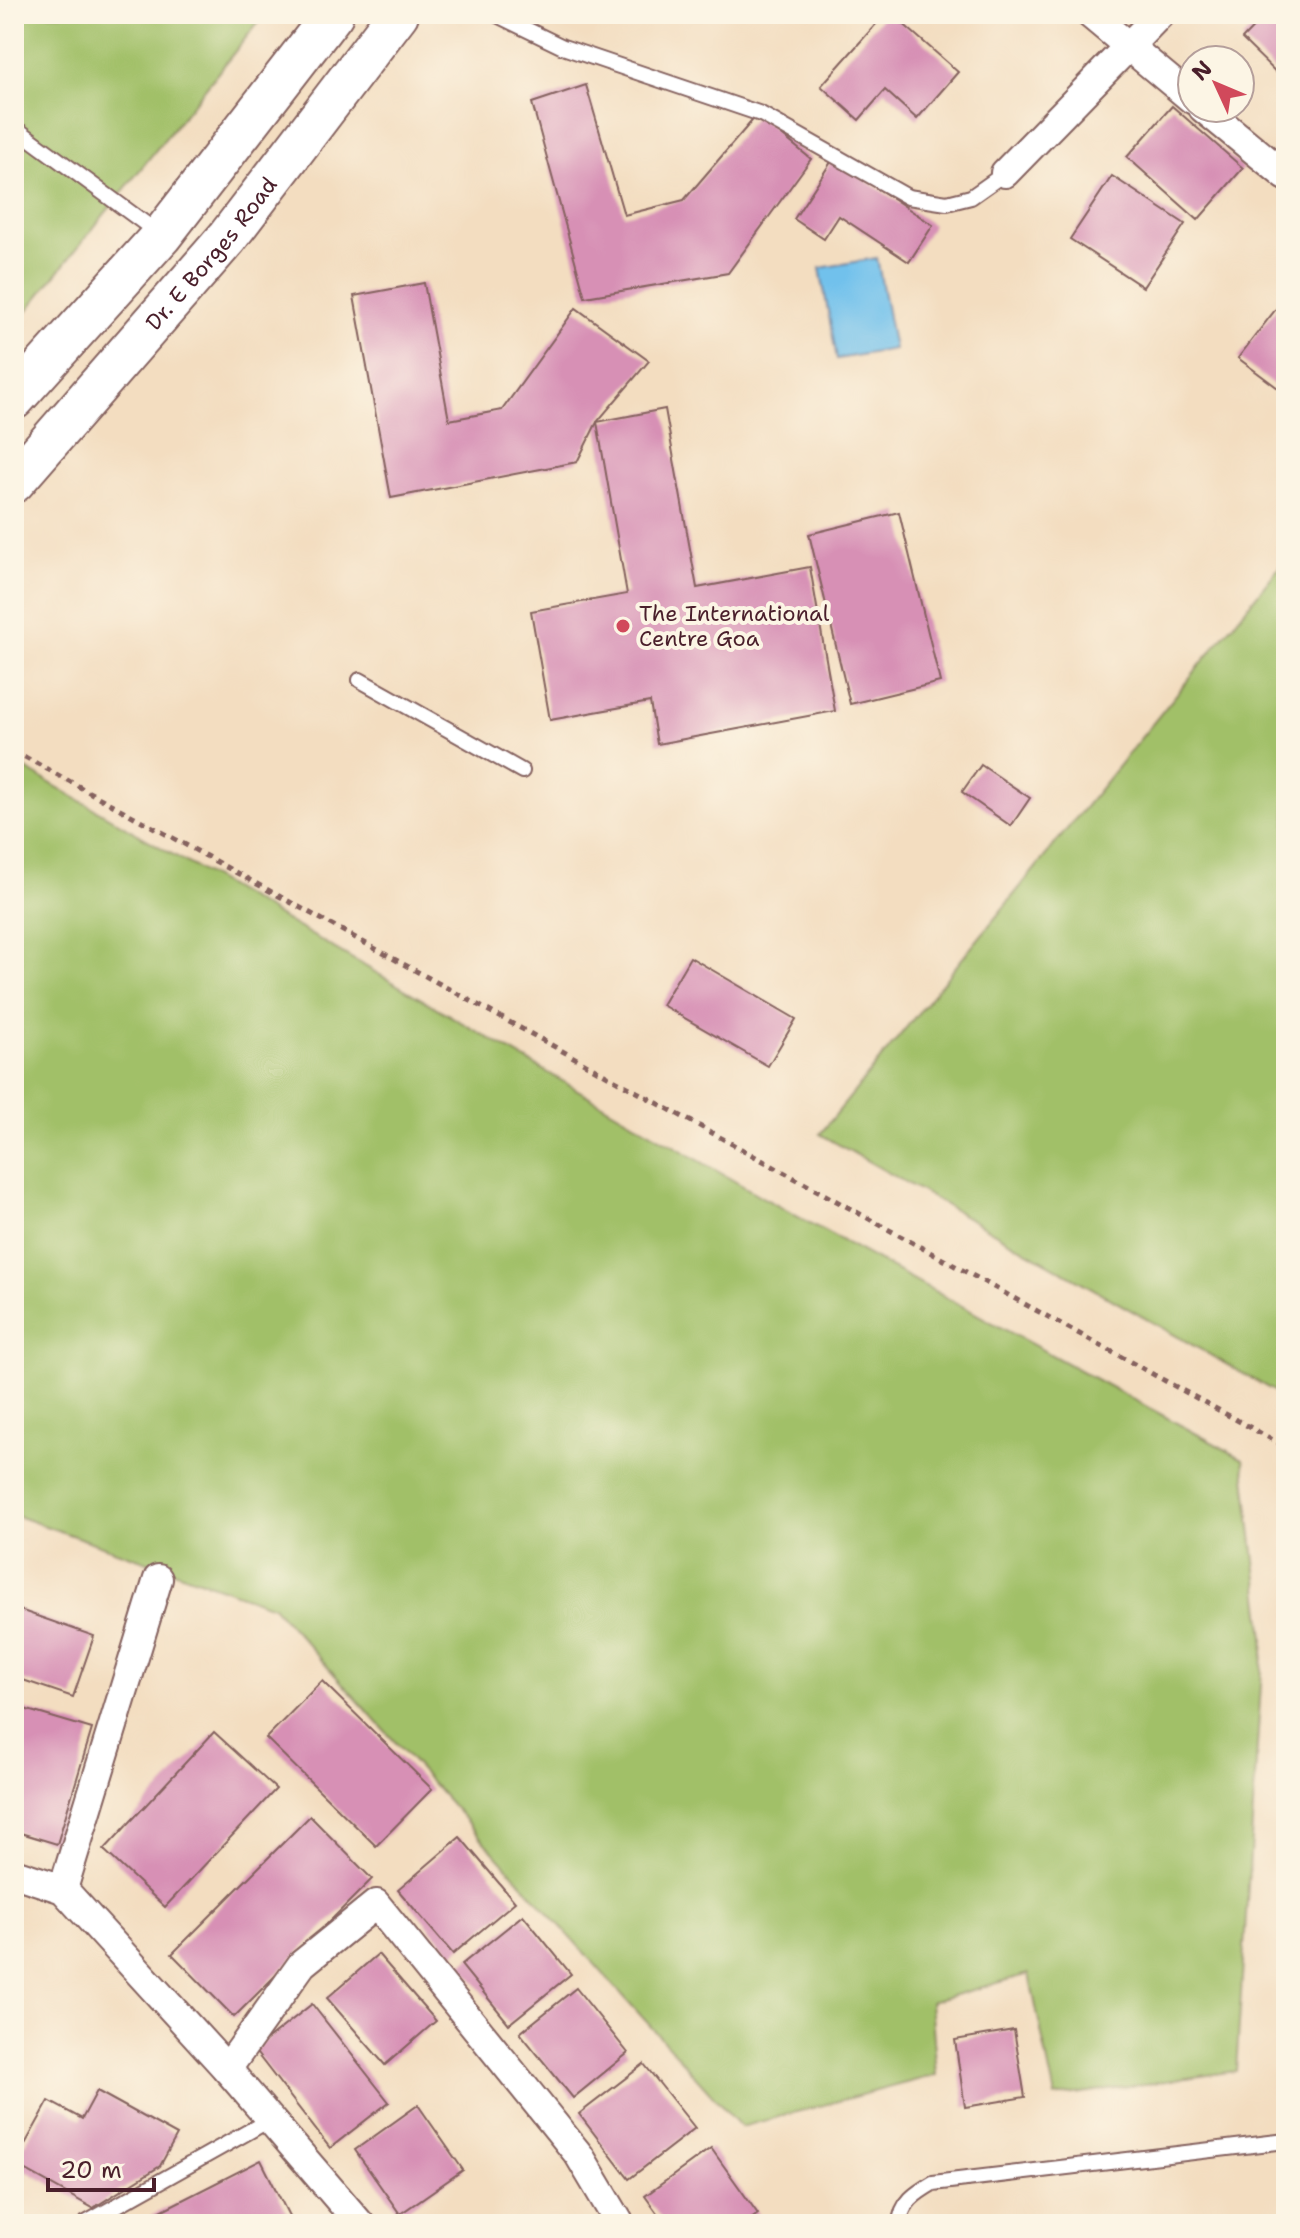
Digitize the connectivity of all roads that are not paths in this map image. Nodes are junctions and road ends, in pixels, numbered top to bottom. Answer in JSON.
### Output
{"nodes":[{"id":1,"x":333,"y":14,"type":"edge"},
{"id":2,"x":398,"y":14,"type":"edge"},
{"id":3,"x":495,"y":14,"type":"edge"},
{"id":4,"x":1090,"y":14,"type":"edge"},
{"id":5,"x":1160,"y":14,"type":"edge"},
{"id":6,"x":1128,"y":47,"type":"junction"},
{"id":7,"x":1176,"y":86,"type":"edge"},
{"id":8,"x":1223,"y":124,"type":"edge"},
{"id":9,"x":14,"y":127,"type":"edge"},
{"id":10,"x":1005,"y":173,"type":"joint"},
{"id":11,"x":1286,"y":176,"type":"edge"},
{"id":12,"x":162,"y":235,"type":"junction"},
{"id":13,"x":14,"y":399,"type":"edge"},
{"id":14,"x":14,"y":482,"type":"edge"},
{"id":15,"x":360,"y":680,"type":"dead end"},
{"id":16,"x":522,"y":771,"type":"dead end"},
{"id":17,"x":158,"y":1579,"type":"dead end"},
{"id":18,"x":14,"y":1873,"type":"edge"},
{"id":19,"x":63,"y":1889,"type":"junction"},
{"id":20,"x":227,"y":2069,"type":"junction"},
{"id":21,"x":271,"y":2119,"type":"junction"},
{"id":22,"x":1286,"y":2141,"type":"edge"},
{"id":23,"x":84,"y":2224,"type":"edge"},
{"id":24,"x":360,"y":2224,"type":"edge"},
{"id":25,"x":620,"y":2224,"type":"edge"},
{"id":26,"x":900,"y":2224,"type":"edge"}],
"edges":[{"from":1,"to":12,"type":"main road"},
{"from":2,"to":14,"type":"main road","name":"Dr. E Borges Road"},
{"from":3,"to":10,"type":"lane"},
{"from":4,"to":6,"type":"street"},
{"from":5,"to":6,"type":"street"},
{"from":6,"to":7,"type":"street"},
{"from":6,"to":10,"type":"street"},
{"from":8,"to":11,"type":"street"},
{"from":9,"to":12,"type":"lane"},
{"from":12,"to":13,"type":"main road"},
{"from":15,"to":16,"type":"lane"},
{"from":17,"to":19,"type":"street"},
{"from":18,"to":19,"type":"street"},
{"from":19,"to":20,"type":"street"},
{"from":20,"to":21,"type":"street"},
{"from":20,"to":25,"type":"street"},
{"from":21,"to":23,"type":"lane"},
{"from":21,"to":24,"type":"street"},
{"from":22,"to":26,"type":"lane"}]}
